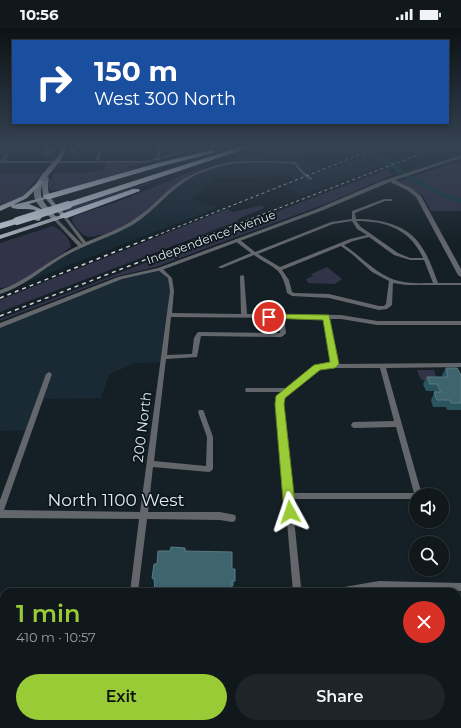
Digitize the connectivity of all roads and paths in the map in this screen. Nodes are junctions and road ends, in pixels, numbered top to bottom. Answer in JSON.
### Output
{"nodes":[{"id":1,"x":47,"y":179,"type":"edge"},
{"id":2,"x":109,"y":179,"type":"edge"},
{"id":3,"x":134,"y":179,"type":"edge"},
{"id":4,"x":143,"y":179,"type":"edge"},
{"id":5,"x":167,"y":179,"type":"edge"},
{"id":6,"x":188,"y":179,"type":"edge"},
{"id":7,"x":394,"y":179,"type":"joint"},
{"id":8,"x":42,"y":185,"type":"junction"},
{"id":9,"x":76,"y":188,"type":"junction"},
{"id":10,"x":47,"y":197,"type":"junction"},
{"id":11,"x":39,"y":200,"type":"junction"},
{"id":12,"x":391,"y":200,"type":"dead end"},
{"id":13,"x":65,"y":202,"type":"junction"},
{"id":14,"x":14,"y":207,"type":"junction"},
{"id":15,"x":0,"y":210,"type":"edge"},
{"id":16,"x":64,"y":216,"type":"junction"},
{"id":17,"x":14,"y":218,"type":"junction"},
{"id":18,"x":55,"y":219,"type":"junction"},
{"id":19,"x":0,"y":220,"type":"edge"},
{"id":20,"x":354,"y":221,"type":"junction"},
{"id":21,"x":0,"y":226,"type":"edge"},
{"id":22,"x":18,"y":231,"type":"junction"},
{"id":23,"x":370,"y":236,"type":"junction"},
{"id":24,"x":0,"y":237,"type":"edge"},
{"id":25,"x":237,"y":240,"type":"junction"},
{"id":26,"x":83,"y":245,"type":"junction"},
{"id":27,"x":342,"y":245,"type":"junction"},
{"id":28,"x":254,"y":252,"type":"junction"},
{"id":29,"x":424,"y":259,"type":"junction"},
{"id":30,"x":220,"y":267,"type":"dead end"},
{"id":31,"x":160,"y":269,"type":"junction"},
{"id":32,"x":280,"y":269,"type":"junction"},
{"id":33,"x":461,"y":275,"type":"edge"},
{"id":34,"x":242,"y":276,"type":"dead end"},
{"id":35,"x":391,"y":280,"type":"junction"},
{"id":36,"x":436,"y":284,"type":"junction"},
{"id":37,"x":461,"y":284,"type":"edge"},
{"id":38,"x":0,"y":292,"type":"edge"},
{"id":39,"x":169,"y":315,"type":"junction"},
{"id":40,"x":244,"y":316,"type":"junction"},
{"id":41,"x":281,"y":317,"type":"junction"},
{"id":42,"x":326,"y":317,"type":"junction"},
{"id":43,"x":461,"y":322,"type":"edge"},
{"id":44,"x":0,"y":326,"type":"edge"},
{"id":45,"x":164,"y":358,"type":"junction"},
{"id":46,"x":335,"y":364,"type":"junction"},
{"id":47,"x":382,"y":365,"type":"junction"},
{"id":48,"x":461,"y":365,"type":"edge"},
{"id":49,"x":49,"y":374,"type":"dead end"},
{"id":50,"x":248,"y":390,"type":"dead end"},
{"id":51,"x":287,"y":390,"type":"junction"},
{"id":52,"x":201,"y":412,"type":"dead end"},
{"id":53,"x":398,"y":424,"type":"junction"},
{"id":54,"x":354,"y":425,"type":"dead end"},
{"id":55,"x":151,"y":464,"type":"junction"},
{"id":56,"x":415,"y":488,"type":"edge"},
{"id":57,"x":288,"y":496,"type":"junction"},
{"id":58,"x":409,"y":496,"type":"edge"},
{"id":59,"x":0,"y":510,"type":"edge"},
{"id":60,"x":0,"y":514,"type":"edge"},
{"id":61,"x":144,"y":515,"type":"junction"},
{"id":62,"x":232,"y":518,"type":"dead end"},
{"id":63,"x":461,"y":587,"type":"edge"},
{"id":64,"x":135,"y":588,"type":"edge"},
{"id":65,"x":297,"y":588,"type":"edge"},
{"id":66,"x":362,"y":588,"type":"edge"}],
"edges":[{"from":1,"to":8,"type":"main road"},
{"from":2,"to":9,"type":"highway"},
{"from":3,"to":13,"type":"highway"},
{"from":4,"to":13,"type":"highway"},
{"from":5,"to":16,"type":"highway"},
{"from":6,"to":26,"type":"street"},
{"from":7,"to":25,"type":"street","name":"Independence Avenue"},
{"from":7,"to":33,"type":"street"},
{"from":8,"to":9,"type":"highway"},
{"from":8,"to":10,"type":"main road"},
{"from":8,"to":11,"type":"main road"},
{"from":8,"to":15,"type":"main road"},
{"from":9,"to":10,"type":"highway"},
{"from":10,"to":11,"type":"main road"},
{"from":10,"to":16,"type":"main road"},
{"from":11,"to":14,"type":"main road"},
{"from":11,"to":18,"type":"main road"},
{"from":12,"to":20,"type":"street"},
{"from":13,"to":17,"type":"highway","bridge":true},
{"from":14,"to":15,"type":"main road"},
{"from":14,"to":22,"type":"main road"},
{"from":16,"to":18,"type":"main road"},
{"from":16,"to":26,"type":"street"},
{"from":17,"to":19,"type":"highway"},
{"from":17,"to":21,"type":"highway"},
{"from":18,"to":22,"type":"main road"},
{"from":18,"to":26,"type":"street"},
{"from":20,"to":23,"type":"street"},
{"from":20,"to":28,"type":"street"},
{"from":20,"to":29,"type":"street"},
{"from":22,"to":24,"type":"main road"},
{"from":23,"to":27,"type":"street"},
{"from":23,"to":29,"type":"street"},
{"from":25,"to":28,"type":"street"},
{"from":25,"to":31,"type":"street","name":"Independence Avenue"},
{"from":26,"to":38,"type":"street"},
{"from":27,"to":32,"type":"street"},
{"from":27,"to":35,"type":"street"},
{"from":28,"to":30,"type":"street"},
{"from":28,"to":32,"type":"street"},
{"from":29,"to":36,"type":"street"},
{"from":31,"to":39,"type":"street","name":"200 North"},
{"from":31,"to":44,"type":"street","name":"Independence Avenue"},
{"from":32,"to":35,"type":"street"},
{"from":34,"to":40,"type":"street"},
{"from":35,"to":36,"type":"street"},
{"from":36,"to":37,"type":"street"},
{"from":39,"to":40,"type":"street"},
{"from":39,"to":45,"type":"street","name":"200 North"},
{"from":40,"to":41,"type":"street"},
{"from":41,"to":42,"type":"street"},
{"from":41,"to":45,"type":"street"},
{"from":42,"to":43,"type":"street"},
{"from":42,"to":46,"type":"street"},
{"from":45,"to":55,"type":"street","name":"200 North"},
{"from":46,"to":47,"type":"street"},
{"from":46,"to":51,"type":"street"},
{"from":47,"to":48,"type":"street"},
{"from":47,"to":53,"type":"street"},
{"from":49,"to":59,"type":"street"},
{"from":50,"to":51,"type":"street"},
{"from":51,"to":57,"type":"street"},
{"from":52,"to":55,"type":"street"},
{"from":53,"to":54,"type":"street"},
{"from":53,"to":56,"type":"street"},
{"from":55,"to":61,"type":"street","name":"200 North"},
{"from":57,"to":58,"type":"street"},
{"from":57,"to":65,"type":"street"},
{"from":60,"to":61,"type":"street","name":"North 1100 West"},
{"from":61,"to":62,"type":"street","name":"North 1100 West"},
{"from":61,"to":64,"type":"street","name":"200 North"},
{"from":63,"to":66,"type":"street"}]}
